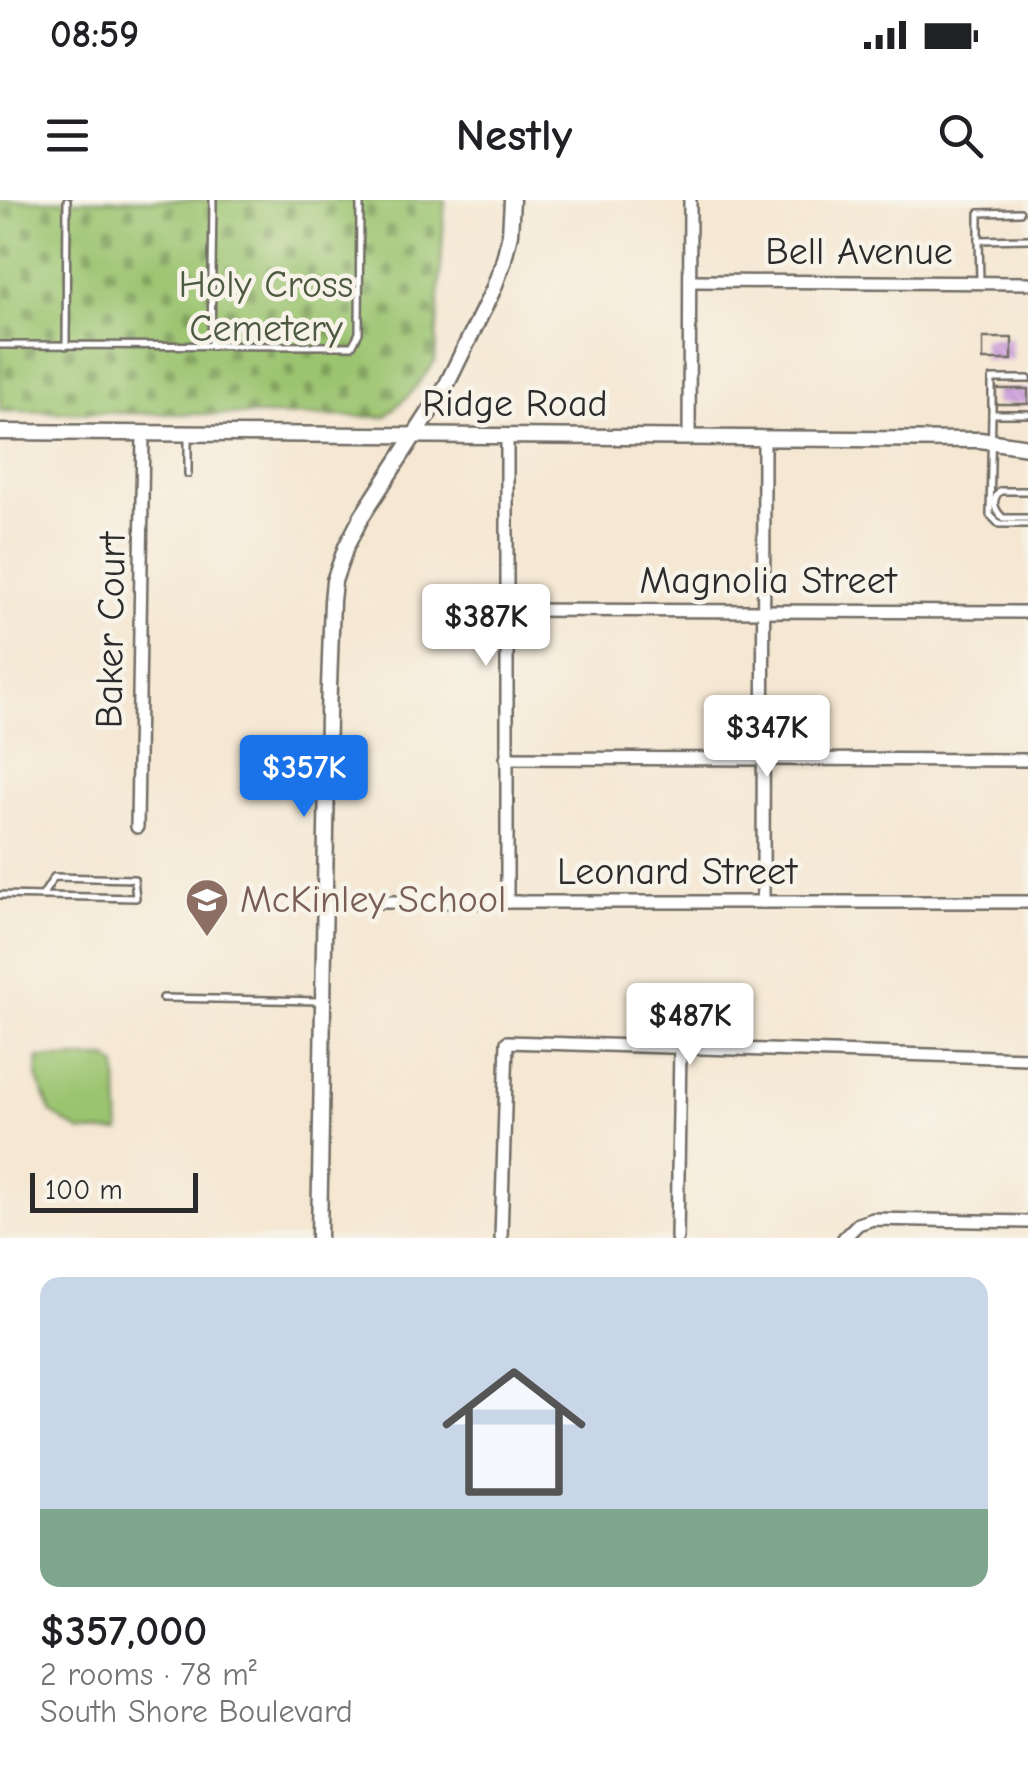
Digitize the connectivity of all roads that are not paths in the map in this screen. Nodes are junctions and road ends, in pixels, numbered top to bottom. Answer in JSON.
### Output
{"nodes":[{"id":1,"x":67,"y":200,"type":"edge"},
{"id":2,"x":213,"y":200,"type":"edge"},
{"id":3,"x":360,"y":200,"type":"edge"},
{"id":4,"x":512,"y":200,"type":"edge"},
{"id":5,"x":690,"y":200,"type":"edge"},
{"id":6,"x":1020,"y":212,"type":"dead end"},
{"id":7,"x":1028,"y":239,"type":"edge"},
{"id":8,"x":979,"y":240,"type":"junction"},
{"id":9,"x":690,"y":281,"type":"junction"},
{"id":10,"x":980,"y":282,"type":"junction"},
{"id":11,"x":1028,"y":283,"type":"edge"},
{"id":12,"x":0,"y":345,"type":"edge"},
{"id":13,"x":66,"y":346,"type":"junction"},
{"id":14,"x":211,"y":346,"type":"junction"},
{"id":15,"x":1028,"y":380,"type":"edge"},
{"id":16,"x":992,"y":414,"type":"junction"},
{"id":17,"x":1028,"y":414,"type":"edge"},
{"id":18,"x":0,"y":432,"type":"edge"},
{"id":19,"x":144,"y":434,"type":"junction"},
{"id":20,"x":188,"y":434,"type":"junction"},
{"id":21,"x":414,"y":436,"type":"junction"},
{"id":22,"x":507,"y":437,"type":"junction"},
{"id":23,"x":689,"y":438,"type":"junction"},
{"id":24,"x":764,"y":439,"type":"junction"},
{"id":25,"x":993,"y":442,"type":"junction"},
{"id":26,"x":1028,"y":447,"type":"edge"},
{"id":27,"x":188,"y":474,"type":"dead end"},
{"id":28,"x":991,"y":491,"type":"junction"},
{"id":29,"x":1000,"y":491,"type":"junction"},
{"id":30,"x":1028,"y":491,"type":"edge"},
{"id":31,"x":1028,"y":521,"type":"edge"},
{"id":32,"x":507,"y":610,"type":"junction"},
{"id":33,"x":763,"y":611,"type":"junction"},
{"id":34,"x":1028,"y":612,"type":"edge"},
{"id":35,"x":506,"y":758,"type":"junction"},
{"id":36,"x":763,"y":759,"type":"junction"},
{"id":37,"x":1028,"y":760,"type":"edge"},
{"id":38,"x":137,"y":827,"type":"dead end"},
{"id":39,"x":0,"y":895,"type":"edge"},
{"id":40,"x":42,"y":896,"type":"junction"},
{"id":41,"x":325,"y":902,"type":"junction"},
{"id":42,"x":507,"y":902,"type":"junction"},
{"id":43,"x":763,"y":902,"type":"junction"},
{"id":44,"x":1028,"y":902,"type":"edge"},
{"id":45,"x":164,"y":998,"type":"dead end"},
{"id":46,"x":324,"y":1001,"type":"junction"},
{"id":47,"x":680,"y":1047,"type":"junction"},
{"id":48,"x":1028,"y":1058,"type":"edge"},
{"id":49,"x":912,"y":1222,"type":"junction"},
{"id":50,"x":1028,"y":1222,"type":"edge"},
{"id":51,"x":320,"y":1238,"type":"edge"},
{"id":52,"x":501,"y":1238,"type":"edge"},
{"id":53,"x":677,"y":1238,"type":"edge"},
{"id":54,"x":844,"y":1238,"type":"edge"},
{"id":55,"x":913,"y":1238,"type":"edge"}],
"edges":[{"from":1,"to":13,"type":"lane"},
{"from":2,"to":14,"type":"lane"},
{"from":3,"to":14,"type":"lane"},
{"from":4,"to":21,"type":"street"},
{"from":5,"to":9,"type":"street"},
{"from":6,"to":8,"type":"lane"},
{"from":7,"to":8,"type":"lane"},
{"from":8,"to":10,"type":"lane"},
{"from":9,"to":10,"type":"street","name":"Bell Avenue"},
{"from":9,"to":23,"type":"street"},
{"from":10,"to":11,"type":"street","name":"Bell Avenue"},
{"from":12,"to":13,"type":"lane"},
{"from":13,"to":14,"type":"lane"},
{"from":15,"to":16,"type":"lane"},
{"from":16,"to":17,"type":"lane"},
{"from":16,"to":25,"type":"lane"},
{"from":18,"to":19,"type":"street","name":"Ridge Road"},
{"from":19,"to":20,"type":"street","name":"Ridge Road"},
{"from":19,"to":38,"type":"street","name":"Baker Court"},
{"from":20,"to":21,"type":"street","name":"Ridge Road"},
{"from":20,"to":27,"type":"lane"},
{"from":21,"to":22,"type":"street","name":"Ridge Road"},
{"from":21,"to":41,"type":"street"},
{"from":22,"to":23,"type":"street","name":"Ridge Road"},
{"from":22,"to":32,"type":"street"},
{"from":23,"to":24,"type":"street","name":"Ridge Road"},
{"from":24,"to":25,"type":"street","name":"Ridge Road"},
{"from":24,"to":33,"type":"street"},
{"from":25,"to":26,"type":"street","name":"Ridge Road"},
{"from":25,"to":28,"type":"lane"},
{"from":28,"to":29,"type":"lane"},
{"from":28,"to":31,"type":"lane"},
{"from":29,"to":30,"type":"lane"},
{"from":29,"to":31,"type":"lane"},
{"from":32,"to":33,"type":"street","name":"Magnolia Street"},
{"from":32,"to":35,"type":"street"},
{"from":33,"to":34,"type":"street","name":"Magnolia Street"},
{"from":33,"to":36,"type":"street"},
{"from":35,"to":36,"type":"street"},
{"from":35,"to":42,"type":"street"},
{"from":36,"to":37,"type":"street"},
{"from":36,"to":43,"type":"street"},
{"from":39,"to":40,"type":"lane"},
{"from":40,"to":40,"type":"lane"},
{"from":41,"to":42,"type":"street","name":"Leonard Street"},
{"from":41,"to":46,"type":"street"},
{"from":42,"to":43,"type":"street","name":"Leonard Street"},
{"from":43,"to":44,"type":"street","name":"Leonard Street"},
{"from":45,"to":46,"type":"lane"},
{"from":46,"to":51,"type":"street"},
{"from":47,"to":48,"type":"street"},
{"from":47,"to":52,"type":"street"},
{"from":47,"to":53,"type":"street"},
{"from":49,"to":50,"type":"street"},
{"from":49,"to":54,"type":"street"},
{"from":49,"to":55,"type":"street"}]}
